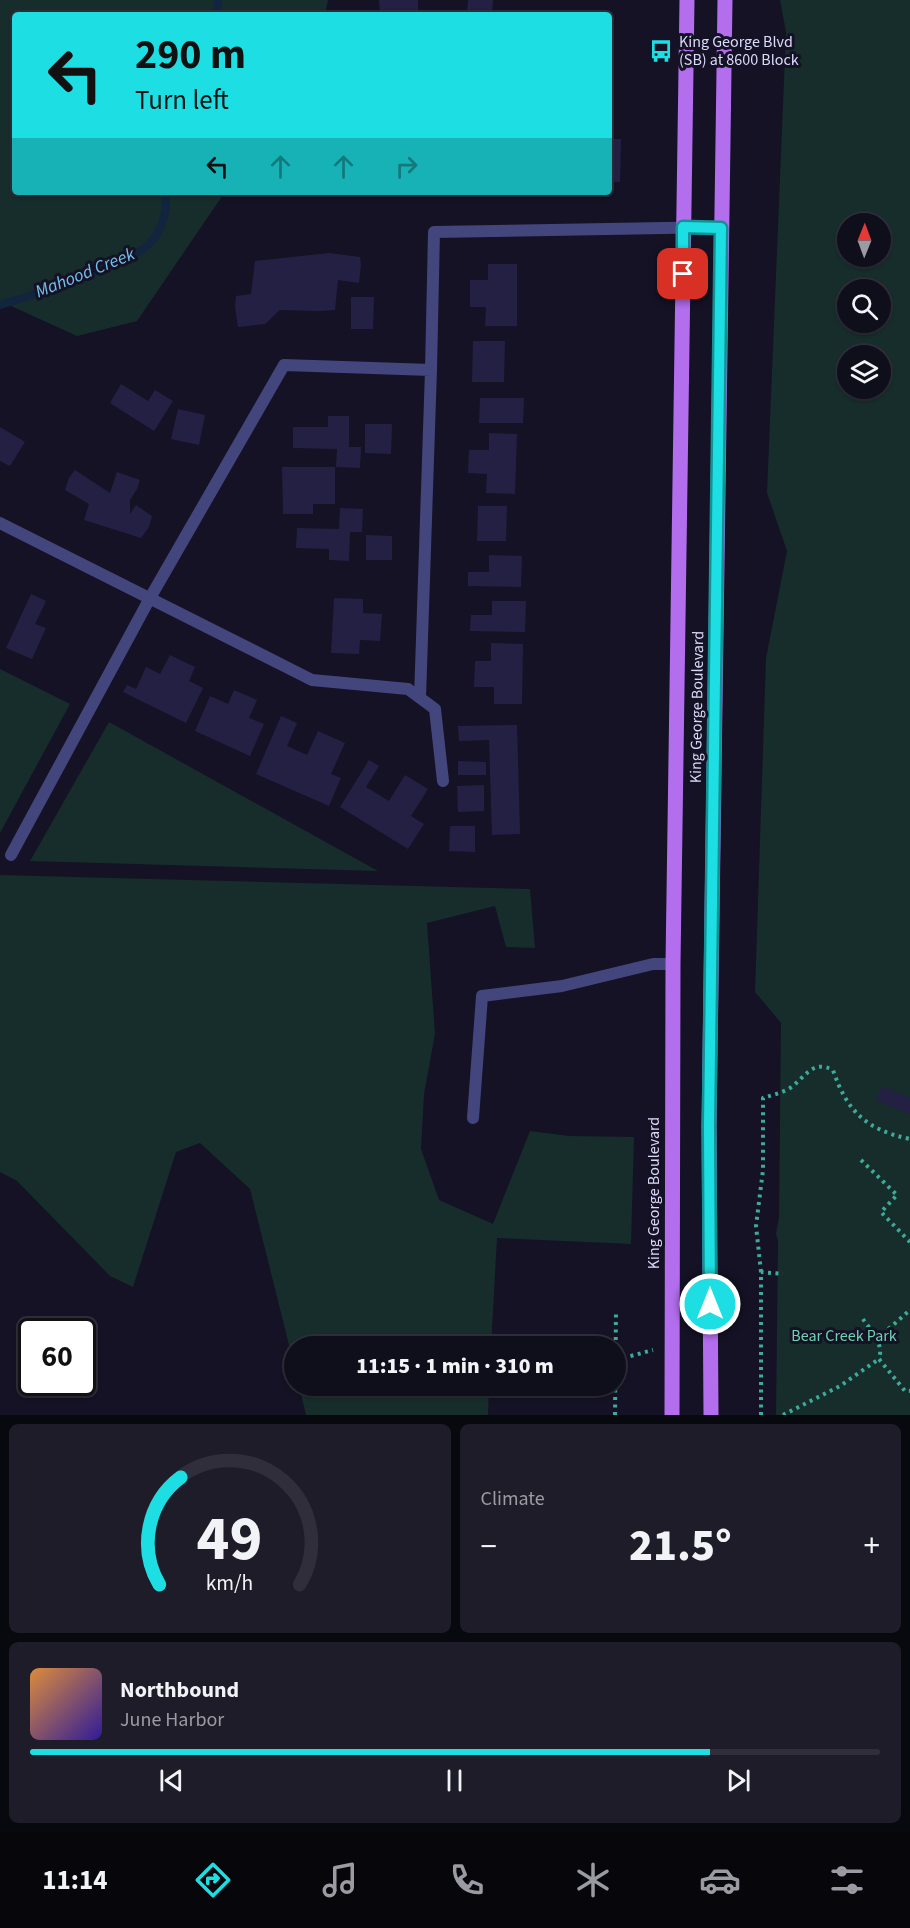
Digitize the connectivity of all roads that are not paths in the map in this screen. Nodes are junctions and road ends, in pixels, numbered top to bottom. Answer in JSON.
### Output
{"nodes":[{"id":1,"x":687,"y":0,"type":"edge"},
{"id":2,"x":724,"y":0,"type":"edge"},
{"id":3,"x":683,"y":227,"type":"junction"},
{"id":4,"x":721,"y":228,"type":"junction"},
{"id":5,"x":430,"y":370,"type":"junction"},
{"id":6,"x":0,"y":523,"type":"edge"},
{"id":7,"x":150,"y":598,"type":"junction"},
{"id":8,"x":420,"y":698,"type":"junction"},
{"id":9,"x":443,"y":781,"type":"dead end"},
{"id":10,"x":11,"y":855,"type":"dead end"},
{"id":11,"x":673,"y":964,"type":"junction"},
{"id":12,"x":473,"y":1118,"type":"dead end"},
{"id":13,"x":672,"y":1415,"type":"edge"},
{"id":14,"x":711,"y":1415,"type":"edge"}],
"edges":[{"from":1,"to":3,"type":"main road","name":"King George Boulevard"},
{"from":2,"to":4,"type":"main road","name":"King George Boulevard"},
{"from":3,"to":4,"type":"lane"},
{"from":3,"to":5,"type":"lane"},
{"from":3,"to":11,"type":"main road","name":"King George Boulevard"},
{"from":4,"to":14,"type":"main road","name":"King George Boulevard"},
{"from":5,"to":7,"type":"lane"},
{"from":5,"to":8,"type":"lane"},
{"from":6,"to":7,"type":"lane"},
{"from":7,"to":8,"type":"lane"},
{"from":7,"to":10,"type":"lane"},
{"from":8,"to":9,"type":"lane"},
{"from":11,"to":12,"type":"lane"},
{"from":11,"to":13,"type":"main road","name":"King George Boulevard"}]}
